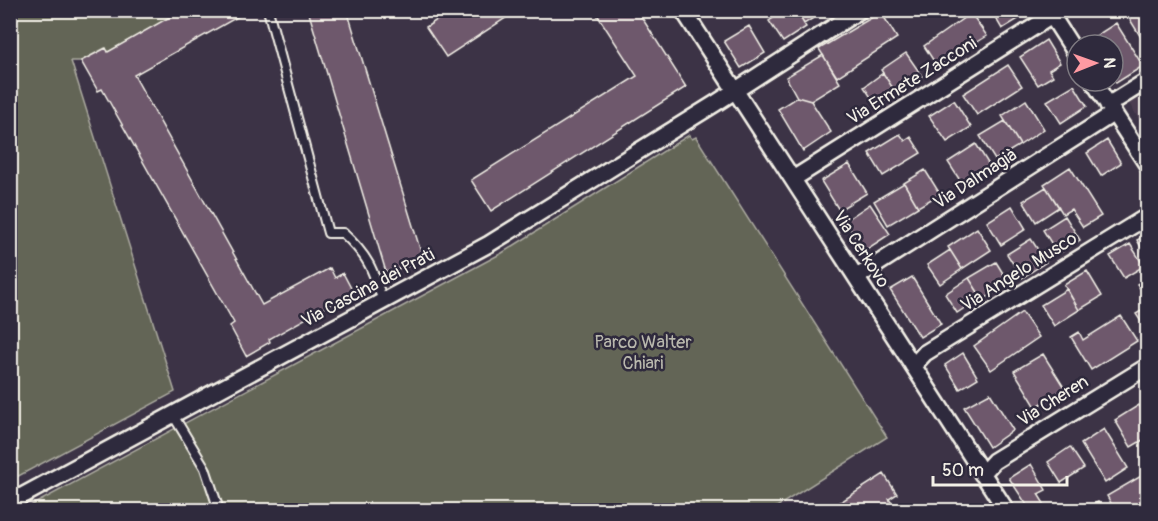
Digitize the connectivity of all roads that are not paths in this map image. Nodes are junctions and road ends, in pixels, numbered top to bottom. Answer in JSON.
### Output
{"nodes":[{"id":1,"x":268,"y":10,"type":"edge"},
{"id":2,"x":683,"y":10,"type":"edge"},
{"id":3,"x":860,"y":10,"type":"edge"},
{"id":4,"x":1054,"y":12,"type":"edge"},
{"id":5,"x":1065,"y":33,"type":"edge"},
{"id":6,"x":1148,"y":80,"type":"edge"},
{"id":7,"x":735,"y":91,"type":"junction"},
{"id":8,"x":1101,"y":93,"type":"edge"},
{"id":9,"x":1111,"y":109,"type":"junction"},
{"id":10,"x":1148,"y":166,"type":"edge"},
{"id":11,"x":793,"y":179,"type":"junction"},
{"id":12,"x":1148,"y":216,"type":"edge"},
{"id":13,"x":856,"y":278,"type":"junction"},
{"id":14,"x":383,"y":302,"type":"junction"},
{"id":15,"x":914,"y":366,"type":"junction"},
{"id":16,"x":1148,"y":366,"type":"edge"},
{"id":17,"x":173,"y":415,"type":"junction"},
{"id":18,"x":982,"y":474,"type":"junction"},
{"id":19,"x":10,"y":503,"type":"edge"},
{"id":20,"x":219,"y":510,"type":"edge"},
{"id":21,"x":1006,"y":510,"type":"edge"}],
"edges":[{"from":1,"to":14,"type":"lane"},
{"from":2,"to":7,"type":"street","name":"Via Cerkovo"},
{"from":3,"to":7,"type":"street","name":"Via Cascina dei Prati"},
{"from":4,"to":5,"type":"street"},
{"from":4,"to":11,"type":"street","name":"Via Ermete Zacconi"},
{"from":6,"to":9,"type":"street","name":"Via Dalmagià"},
{"from":7,"to":11,"type":"street","name":"Via Cerkovo"},
{"from":7,"to":14,"type":"street","name":"Via Cascina dei Prati"},
{"from":8,"to":9,"type":"street"},
{"from":9,"to":10,"type":"street"},
{"from":9,"to":13,"type":"street","name":"Via Dalmagià"},
{"from":11,"to":13,"type":"street","name":"Via Cerkovo"},
{"from":12,"to":15,"type":"street","name":"Via Angelo Musco"},
{"from":13,"to":15,"type":"street","name":"Via Cerkovo"},
{"from":14,"to":17,"type":"street","name":"Via Cascina dei Prati"},
{"from":15,"to":18,"type":"street","name":"Via Cerkovo"},
{"from":16,"to":18,"type":"street","name":"Via Cheren"},
{"from":17,"to":19,"type":"street","name":"Via Cascina dei Prati"},
{"from":17,"to":20,"type":"lane"},
{"from":18,"to":21,"type":"street","name":"Via Cerkovo"}]}
